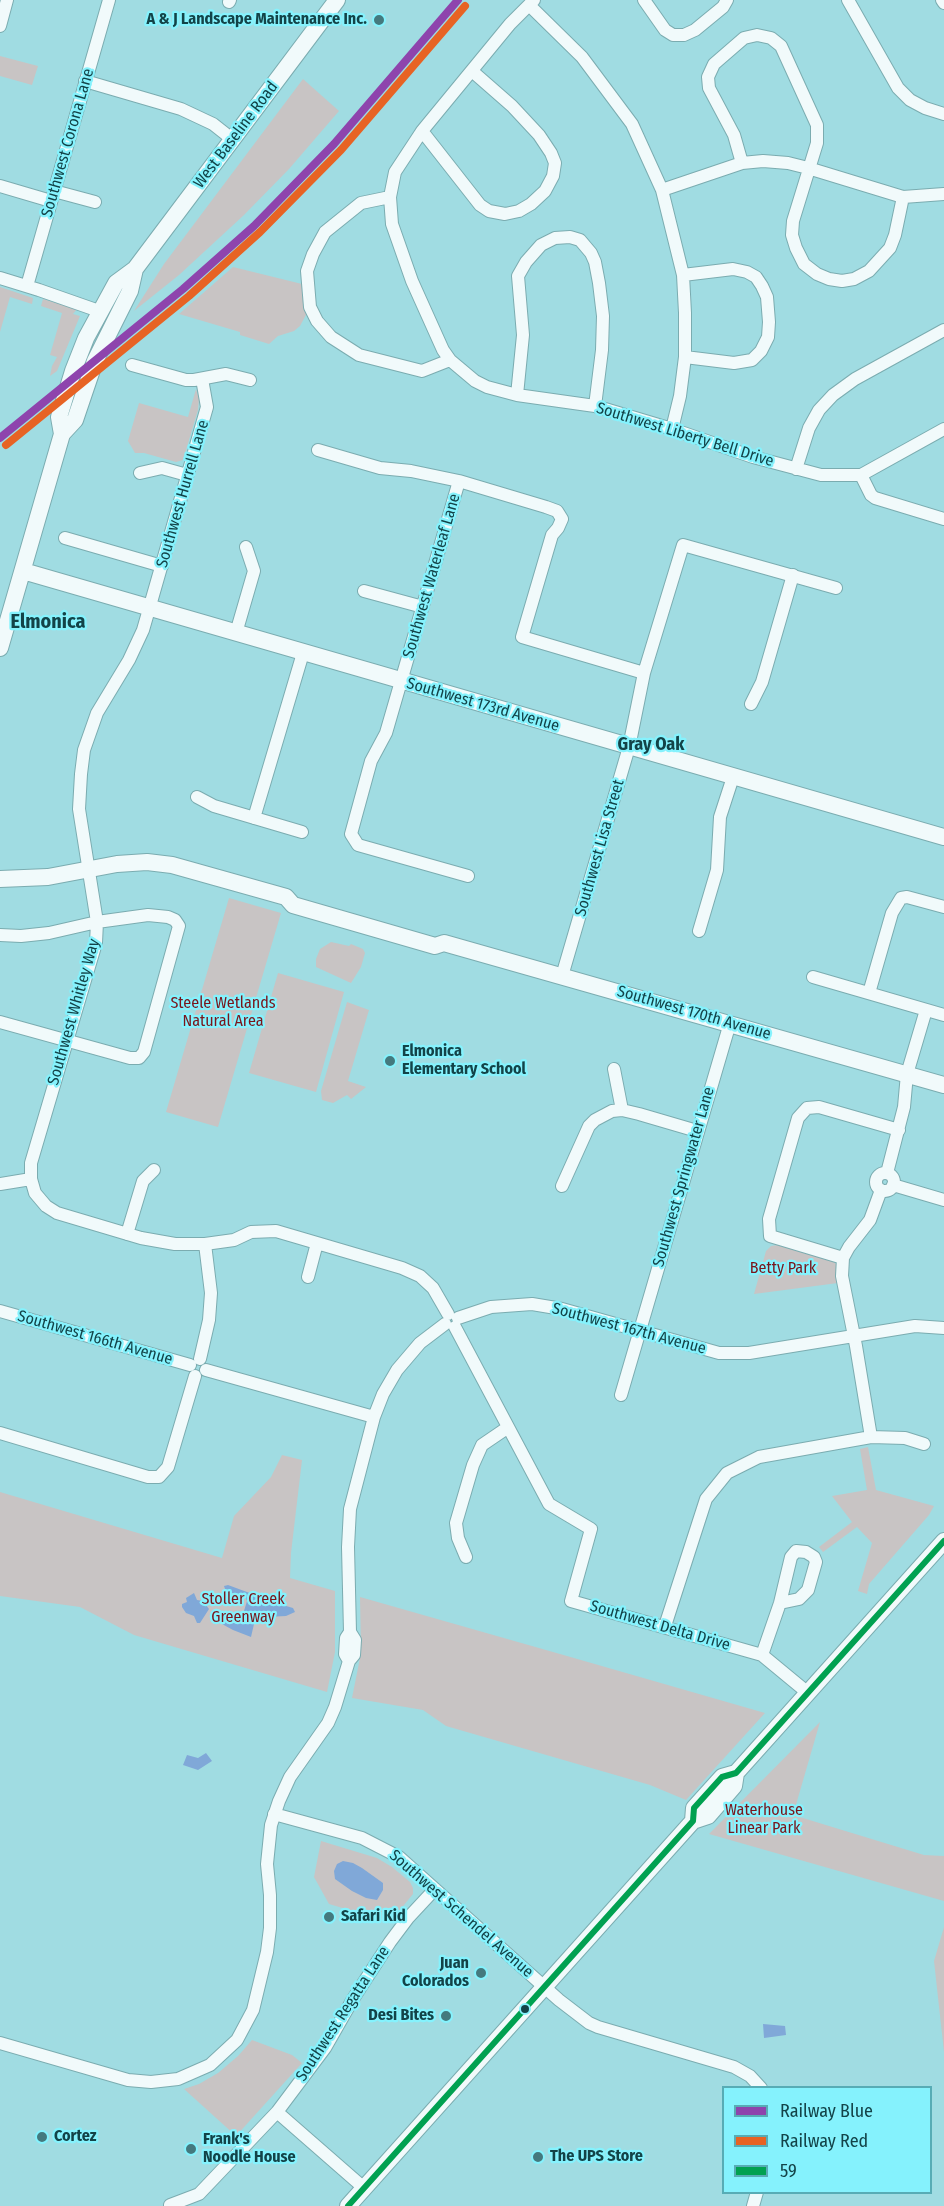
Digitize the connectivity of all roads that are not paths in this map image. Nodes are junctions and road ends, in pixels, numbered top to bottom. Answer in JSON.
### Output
{"nodes":[{"id":1,"x":7,"y":0,"type":"edge"},
{"id":2,"x":109,"y":0,"type":"edge"},
{"id":3,"x":337,"y":0,"type":"edge"},
{"id":4,"x":644,"y":0,"type":"edge"},
{"id":5,"x":727,"y":0,"type":"edge"},
{"id":6,"x":848,"y":0,"type":"edge"},
{"id":7,"x":532,"y":2,"type":"edge"},
{"id":8,"x":0,"y":26,"type":"edge"},
{"id":9,"x":472,"y":71,"type":"junction"},
{"id":10,"x":85,"y":81,"type":"junction"},
{"id":11,"x":944,"y":114,"type":"edge"},
{"id":12,"x":422,"y":131,"type":"junction"},
{"id":13,"x":232,"y":140,"type":"junction"},
{"id":14,"x":742,"y":163,"type":"junction"},
{"id":15,"x":808,"y":168,"type":"junction"},
{"id":16,"x":0,"y":186,"type":"edge"},
{"id":17,"x":662,"y":190,"type":"junction"},
{"id":18,"x":944,"y":194,"type":"edge"},
{"id":19,"x":52,"y":196,"type":"junction"},
{"id":20,"x":390,"y":197,"type":"junction"},
{"id":21,"x":903,"y":197,"type":"junction"},
{"id":22,"x":95,"y":202,"type":"dead end"},
{"id":23,"x":135,"y":269,"type":"junction"},
{"id":24,"x":683,"y":275,"type":"junction"},
{"id":25,"x":0,"y":278,"type":"edge"},
{"id":26,"x":27,"y":286,"type":"junction"},
{"id":27,"x":99,"y":311,"type":"junction"},
{"id":28,"x":944,"y":330,"type":"edge"},
{"id":29,"x":685,"y":357,"type":"junction"},
{"id":30,"x":450,"y":360,"type":"junction"},
{"id":31,"x":132,"y":365,"type":"dead end"},
{"id":32,"x":202,"y":379,"type":"junction"},
{"id":33,"x":250,"y":380,"type":"dead end"},
{"id":34,"x":517,"y":395,"type":"junction"},
{"id":35,"x":596,"y":406,"type":"junction"},
{"id":36,"x":672,"y":429,"type":"junction"},
{"id":37,"x":944,"y":429,"type":"edge"},
{"id":38,"x":62,"y":434,"type":"junction"},
{"id":39,"x":318,"y":450,"type":"dead end"},
{"id":40,"x":796,"y":469,"type":"junction"},
{"id":41,"x":140,"y":473,"type":"dead end"},
{"id":42,"x":187,"y":475,"type":"junction"},
{"id":43,"x":861,"y":475,"type":"junction"},
{"id":44,"x":459,"y":481,"type":"junction"},
{"id":45,"x":944,"y":519,"type":"edge"},
{"id":46,"x":64,"y":538,"type":"dead end"},
{"id":47,"x":246,"y":547,"type":"dead end"},
{"id":48,"x":162,"y":566,"type":"junction"},
{"id":49,"x":23,"y":571,"type":"junction"},
{"id":50,"x":793,"y":575,"type":"junction"},
{"id":51,"x":836,"y":588,"type":"dead end"},
{"id":52,"x":364,"y":591,"type":"dead end"},
{"id":53,"x":423,"y":607,"type":"junction"},
{"id":54,"x":150,"y":608,"type":"junction"},
{"id":55,"x":236,"y":633,"type":"junction"},
{"id":56,"x":0,"y":648,"type":"edge"},
{"id":57,"x":303,"y":653,"type":"junction"},
{"id":58,"x":644,"y":672,"type":"junction"},
{"id":59,"x":401,"y":682,"type":"junction"},
{"id":60,"x":751,"y":704,"type":"dead end"},
{"id":61,"x":629,"y":747,"type":"junction"},
{"id":62,"x":733,"y":777,"type":"junction"},
{"id":63,"x":197,"y":797,"type":"dead end"},
{"id":64,"x":254,"y":818,"type":"junction"},
{"id":65,"x":302,"y":832,"type":"dead end"},
{"id":66,"x":944,"y":837,"type":"edge"},
{"id":67,"x":87,"y":869,"type":"junction"},
{"id":68,"x":468,"y":876,"type":"dead end"},
{"id":69,"x":0,"y":879,"type":"edge"},
{"id":70,"x":944,"y":907,"type":"edge"},
{"id":71,"x":98,"y":922,"type":"junction"},
{"id":72,"x":699,"y":931,"type":"dead end"},
{"id":73,"x":0,"y":935,"type":"edge"},
{"id":74,"x":562,"y":976,"type":"junction"},
{"id":75,"x":813,"y":977,"type":"dead end"},
{"id":76,"x":869,"y":993,"type":"junction"},
{"id":77,"x":926,"y":1010,"type":"junction"},
{"id":78,"x":944,"y":1015,"type":"edge"},
{"id":79,"x":0,"y":1022,"type":"edge"},
{"id":80,"x":730,"y":1023,"type":"junction"},
{"id":81,"x":67,"y":1041,"type":"junction"},
{"id":82,"x":614,"y":1069,"type":"dead end"},
{"id":83,"x":907,"y":1074,"type":"junction"},
{"id":84,"x":944,"y":1085,"type":"edge"},
{"id":85,"x":622,"y":1110,"type":"junction"},
{"id":86,"x":899,"y":1130,"type":"junction"},
{"id":87,"x":697,"y":1131,"type":"junction"},
{"id":88,"x":154,"y":1170,"type":"dead end"},
{"id":89,"x":887,"y":1173,"type":"junction"},
{"id":90,"x":31,"y":1179,"type":"junction"},
{"id":91,"x":0,"y":1184,"type":"edge"},
{"id":92,"x":893,"y":1185,"type":"junction"},
{"id":93,"x":562,"y":1186,"type":"dead end"},
{"id":94,"x":881,"y":1190,"type":"junction"},
{"id":95,"x":944,"y":1200,"type":"edge"},
{"id":96,"x":127,"y":1234,"type":"junction"},
{"id":97,"x":317,"y":1243,"type":"junction"},
{"id":98,"x":205,"y":1244,"type":"junction"},
{"id":99,"x":843,"y":1258,"type":"junction"},
{"id":100,"x":308,"y":1277,"type":"dead end"},
{"id":101,"x":0,"y":1311,"type":"edge"},
{"id":102,"x":452,"y":1321,"type":"junction"},
{"id":103,"x":944,"y":1328,"type":"edge"},
{"id":104,"x":640,"y":1331,"type":"junction"},
{"id":105,"x":854,"y":1335,"type":"junction"},
{"id":106,"x":198,"y":1367,"type":"junction"},
{"id":107,"x":621,"y":1395,"type":"dead end"},
{"id":108,"x":374,"y":1417,"type":"junction"},
{"id":109,"x":507,"y":1428,"type":"junction"},
{"id":110,"x":0,"y":1432,"type":"edge"},
{"id":111,"x":871,"y":1437,"type":"junction"},
{"id":112,"x":924,"y":1444,"type":"dead end"},
{"id":113,"x":944,"y":1541,"type":"edge"},
{"id":114,"x":466,"y":1557,"type":"dead end"},
{"id":115,"x":780,"y":1603,"type":"dead end"},
{"id":116,"x":665,"y":1626,"type":"junction"},
{"id":117,"x":762,"y":1655,"type":"junction"},
{"id":118,"x":808,"y":1693,"type":"junction"},
{"id":119,"x":274,"y":1814,"type":"junction"},
{"id":120,"x":435,"y":1889,"type":"junction"},
{"id":121,"x":544,"y":1986,"type":"junction"},
{"id":122,"x":0,"y":2043,"type":"edge"},
{"id":123,"x":759,"y":2086,"type":"edge"},
{"id":124,"x":277,"y":2112,"type":"junction"},
{"id":125,"x":364,"y":2188,"type":"junction"},
{"id":126,"x":170,"y":2205,"type":"edge"},
{"id":127,"x":348,"y":2206,"type":"edge"}],
"edges":[{"from":1,"to":8,"type":"street"},
{"from":2,"to":10,"type":"street","name":"Southwest Corona Lane"},
{"from":3,"to":13,"type":"main road","name":"West Baseline Road"},
{"from":4,"to":5,"type":"street"},
{"from":6,"to":11,"type":"street"},
{"from":7,"to":9,"type":"street","name":"Southwest Liberty Bell Drive"},
{"from":7,"to":17,"type":"street"},
{"from":9,"to":12,"type":"street","name":"Southwest Liberty Bell Drive"},
{"from":9,"to":12,"type":"street"},
{"from":10,"to":13,"type":"street"},
{"from":10,"to":19,"type":"street","name":"Southwest Corona Lane"},
{"from":12,"to":20,"type":"street","name":"Southwest Liberty Bell Drive"},
{"from":13,"to":23,"type":"main road","name":"West Baseline Road"},
{"from":14,"to":15,"type":"street"},
{"from":14,"to":15,"type":"street"},
{"from":14,"to":17,"type":"street"},
{"from":15,"to":21,"type":"street"},
{"from":15,"to":21,"type":"street"},
{"from":16,"to":19,"type":"street"},
{"from":17,"to":24,"type":"street"},
{"from":18,"to":21,"type":"street"},
{"from":19,"to":22,"type":"street"},
{"from":19,"to":26,"type":"street","name":"Southwest Corona Lane"},
{"from":20,"to":30,"type":"street","name":"Southwest Liberty Bell Drive"},
{"from":20,"to":30,"type":"street"},
{"from":23,"to":27,"type":"main road","name":"West Baseline Road"},
{"from":23,"to":38,"type":"main road","name":"West Baseline Road"},
{"from":24,"to":29,"type":"street"},
{"from":24,"to":29,"type":"street"},
{"from":25,"to":26,"type":"street"},
{"from":26,"to":27,"type":"street"},
{"from":27,"to":38,"type":"main road","name":"West Baseline Road"},
{"from":28,"to":40,"type":"street"},
{"from":29,"to":36,"type":"street"},
{"from":30,"to":34,"type":"street","name":"Southwest Liberty Bell Drive"},
{"from":31,"to":32,"type":"street"},
{"from":32,"to":33,"type":"street"},
{"from":32,"to":42,"type":"street","name":"Southwest Hurrell Lane"},
{"from":34,"to":35,"type":"street","name":"Southwest Liberty Bell Drive"},
{"from":34,"to":35,"type":"street"},
{"from":35,"to":36,"type":"street","name":"Southwest Liberty Bell Drive"},
{"from":36,"to":40,"type":"street","name":"Southwest Liberty Bell Drive"},
{"from":37,"to":43,"type":"street","name":"Southwest Liberty Bell Drive"},
{"from":38,"to":49,"type":"main road","name":"West Baseline Road"},
{"from":39,"to":44,"type":"street"},
{"from":40,"to":43,"type":"street","name":"Southwest Liberty Bell Drive"},
{"from":41,"to":42,"type":"street"},
{"from":42,"to":48,"type":"street","name":"Southwest Hurrell Lane"},
{"from":43,"to":45,"type":"street"},
{"from":44,"to":53,"type":"street","name":"Southwest Waterleaf Lane"},
{"from":44,"to":58,"type":"street"},
{"from":46,"to":48,"type":"street"},
{"from":47,"to":55,"type":"street"},
{"from":48,"to":54,"type":"street","name":"Southwest Hurrell Lane"},
{"from":49,"to":54,"type":"main road","name":"Southwest 173rd Avenue"},
{"from":49,"to":56,"type":"main road","name":"West Baseline Road"},
{"from":50,"to":51,"type":"street"},
{"from":50,"to":58,"type":"street","name":"Southwest Lisa Street"},
{"from":50,"to":60,"type":"street"},
{"from":52,"to":53,"type":"street"},
{"from":53,"to":59,"type":"street","name":"Southwest Waterleaf Lane"},
{"from":54,"to":55,"type":"main road","name":"Southwest 173rd Avenue"},
{"from":54,"to":67,"type":"street","name":"Southwest Whitley Way"},
{"from":55,"to":57,"type":"main road","name":"Southwest 173rd Avenue"},
{"from":57,"to":59,"type":"main road","name":"Southwest 173rd Avenue"},
{"from":57,"to":64,"type":"street"},
{"from":58,"to":61,"type":"street","name":"Southwest Lisa Street"},
{"from":59,"to":61,"type":"main road","name":"Southwest 173rd Avenue"},
{"from":59,"to":68,"type":"street","name":"Southwest Waterleaf Lane"},
{"from":61,"to":62,"type":"main road","name":"Southwest 173rd Avenue"},
{"from":61,"to":74,"type":"street","name":"Southwest Lisa Street"},
{"from":62,"to":66,"type":"main road","name":"Southwest 173rd Avenue"},
{"from":62,"to":72,"type":"street"},
{"from":63,"to":64,"type":"street"},
{"from":64,"to":65,"type":"street"},
{"from":67,"to":69,"type":"main road","name":"Southwest 170th Avenue"},
{"from":67,"to":71,"type":"street","name":"Southwest Whitley Way"},
{"from":67,"to":74,"type":"main road","name":"Southwest 170th Avenue"},
{"from":70,"to":76,"type":"street"},
{"from":71,"to":73,"type":"street"},
{"from":71,"to":81,"type":"street","name":"Southwest Whitley Way"},
{"from":71,"to":81,"type":"street"},
{"from":74,"to":80,"type":"main road","name":"Southwest 170th Avenue"},
{"from":75,"to":76,"type":"street"},
{"from":76,"to":77,"type":"street"},
{"from":77,"to":78,"type":"street"},
{"from":77,"to":83,"type":"street"},
{"from":79,"to":81,"type":"street"},
{"from":80,"to":83,"type":"main road","name":"Southwest 170th Avenue"},
{"from":80,"to":87,"type":"street","name":"Southwest Springwater Lane"},
{"from":81,"to":90,"type":"street","name":"Southwest Whitley Way"},
{"from":82,"to":85,"type":"street"},
{"from":83,"to":84,"type":"main road","name":"Southwest 170th Avenue"},
{"from":83,"to":86,"type":"street"},
{"from":85,"to":87,"type":"street"},
{"from":85,"to":93,"type":"street"},
{"from":86,"to":89,"type":"street"},
{"from":86,"to":99,"type":"street"},
{"from":87,"to":104,"type":"street","name":"Southwest Springwater Lane"},
{"from":88,"to":96,"type":"street"},
{"from":89,"to":92,"type":"street"},
{"from":89,"to":94,"type":"street"},
{"from":90,"to":91,"type":"street"},
{"from":90,"to":96,"type":"street"},
{"from":92,"to":94,"type":"street"},
{"from":92,"to":95,"type":"street"},
{"from":94,"to":99,"type":"street"},
{"from":96,"to":98,"type":"street"},
{"from":97,"to":98,"type":"street"},
{"from":97,"to":100,"type":"street"},
{"from":97,"to":102,"type":"street"},
{"from":98,"to":106,"type":"street"},
{"from":99,"to":105,"type":"street"},
{"from":101,"to":106,"type":"street","name":"Southwest 166th Avenue"},
{"from":102,"to":104,"type":"street","name":"Southwest 167th Avenue"},
{"from":102,"to":108,"type":"street"},
{"from":102,"to":109,"type":"street","name":"Southwest Delta Drive"},
{"from":103,"to":105,"type":"street","name":"Southwest 167th Avenue"},
{"from":104,"to":105,"type":"street","name":"Southwest 167th Avenue"},
{"from":104,"to":107,"type":"street","name":"Southwest Springwater Lane"},
{"from":105,"to":111,"type":"street"},
{"from":106,"to":108,"type":"street","name":"Southwest 166th Avenue"},
{"from":106,"to":110,"type":"street"},
{"from":108,"to":119,"type":"street"},
{"from":109,"to":114,"type":"street"},
{"from":109,"to":116,"type":"street","name":"Southwest Delta Drive"},
{"from":111,"to":112,"type":"street"},
{"from":111,"to":116,"type":"street"},
{"from":113,"to":118,"type":"main road"},
{"from":115,"to":117,"type":"street"},
{"from":116,"to":117,"type":"street","name":"Southwest Delta Drive"},
{"from":117,"to":118,"type":"street","name":"Southwest Delta Drive"},
{"from":118,"to":121,"type":"main road"},
{"from":119,"to":120,"type":"street","name":"Southwest Schendel Avenue"},
{"from":119,"to":122,"type":"street"},
{"from":120,"to":121,"type":"street","name":"Southwest Schendel Avenue"},
{"from":120,"to":124,"type":"street","name":"Southwest Regatta Lane"},
{"from":121,"to":123,"type":"street","name":"Southwest Schendel Avenue"},
{"from":121,"to":125,"type":"main road"},
{"from":124,"to":125,"type":"street"},
{"from":124,"to":126,"type":"street","name":"Southwest Regatta Lane"},
{"from":125,"to":127,"type":"main road"}]}
